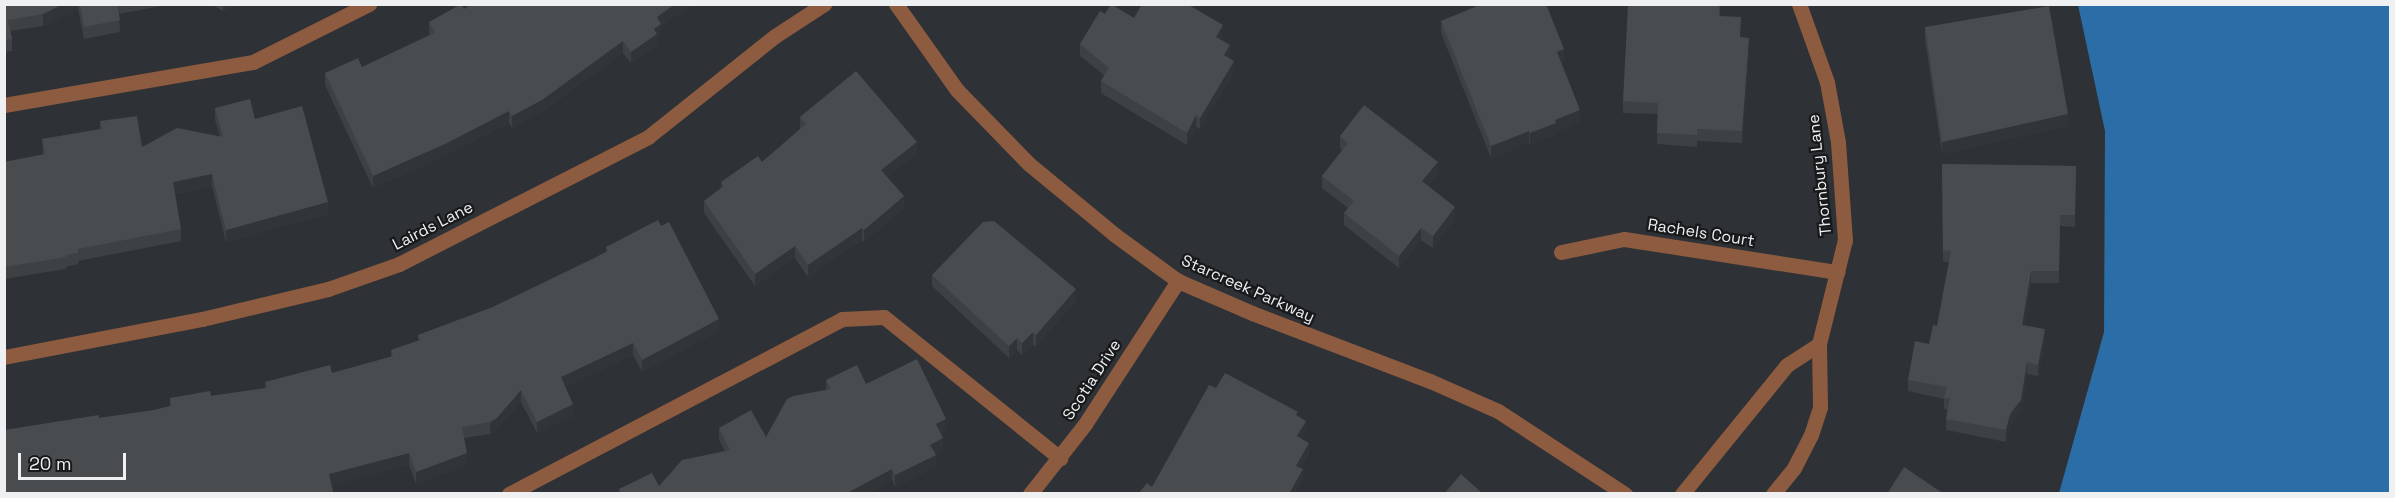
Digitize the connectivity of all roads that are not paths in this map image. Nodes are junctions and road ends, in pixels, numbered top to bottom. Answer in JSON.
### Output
{"nodes":[{"id":1,"x":369,"y":4,"type":"edge"},
{"id":2,"x":824,"y":4,"type":"edge"},
{"id":3,"x":896,"y":4,"type":"edge"},
{"id":4,"x":1799,"y":4,"type":"edge"},
{"id":5,"x":4,"y":105,"type":"edge"},
{"id":6,"x":1561,"y":252,"type":"dead end"},
{"id":7,"x":1837,"y":272,"type":"junction"},
{"id":8,"x":1178,"y":281,"type":"junction"},
{"id":9,"x":1820,"y":344,"type":"junction"},
{"id":10,"x":4,"y":357,"type":"edge"},
{"id":11,"x":1060,"y":458,"type":"junction"},
{"id":12,"x":509,"y":494,"type":"edge"},
{"id":13,"x":1030,"y":494,"type":"edge"},
{"id":14,"x":1625,"y":494,"type":"edge"},
{"id":15,"x":1682,"y":494,"type":"edge"},
{"id":16,"x":1773,"y":494,"type":"edge"}],
"edges":[{"from":1,"to":5,"type":"street"},
{"from":2,"to":10,"type":"street","name":"Lairds Lane"},
{"from":3,"to":8,"type":"street","name":"Starcreek Parkway"},
{"from":4,"to":7,"type":"street","name":"Thornbury Lane"},
{"from":6,"to":7,"type":"street","name":"Rachels Court"},
{"from":7,"to":9,"type":"street","name":"Thornbury Lane"},
{"from":8,"to":11,"type":"street","name":"Scotia Drive"},
{"from":8,"to":14,"type":"street","name":"Starcreek Parkway"},
{"from":9,"to":15,"type":"street"},
{"from":9,"to":16,"type":"street","name":"Thornbury Lane"},
{"from":11,"to":12,"type":"street"},
{"from":11,"to":13,"type":"street","name":"Scotia Drive"}]}
